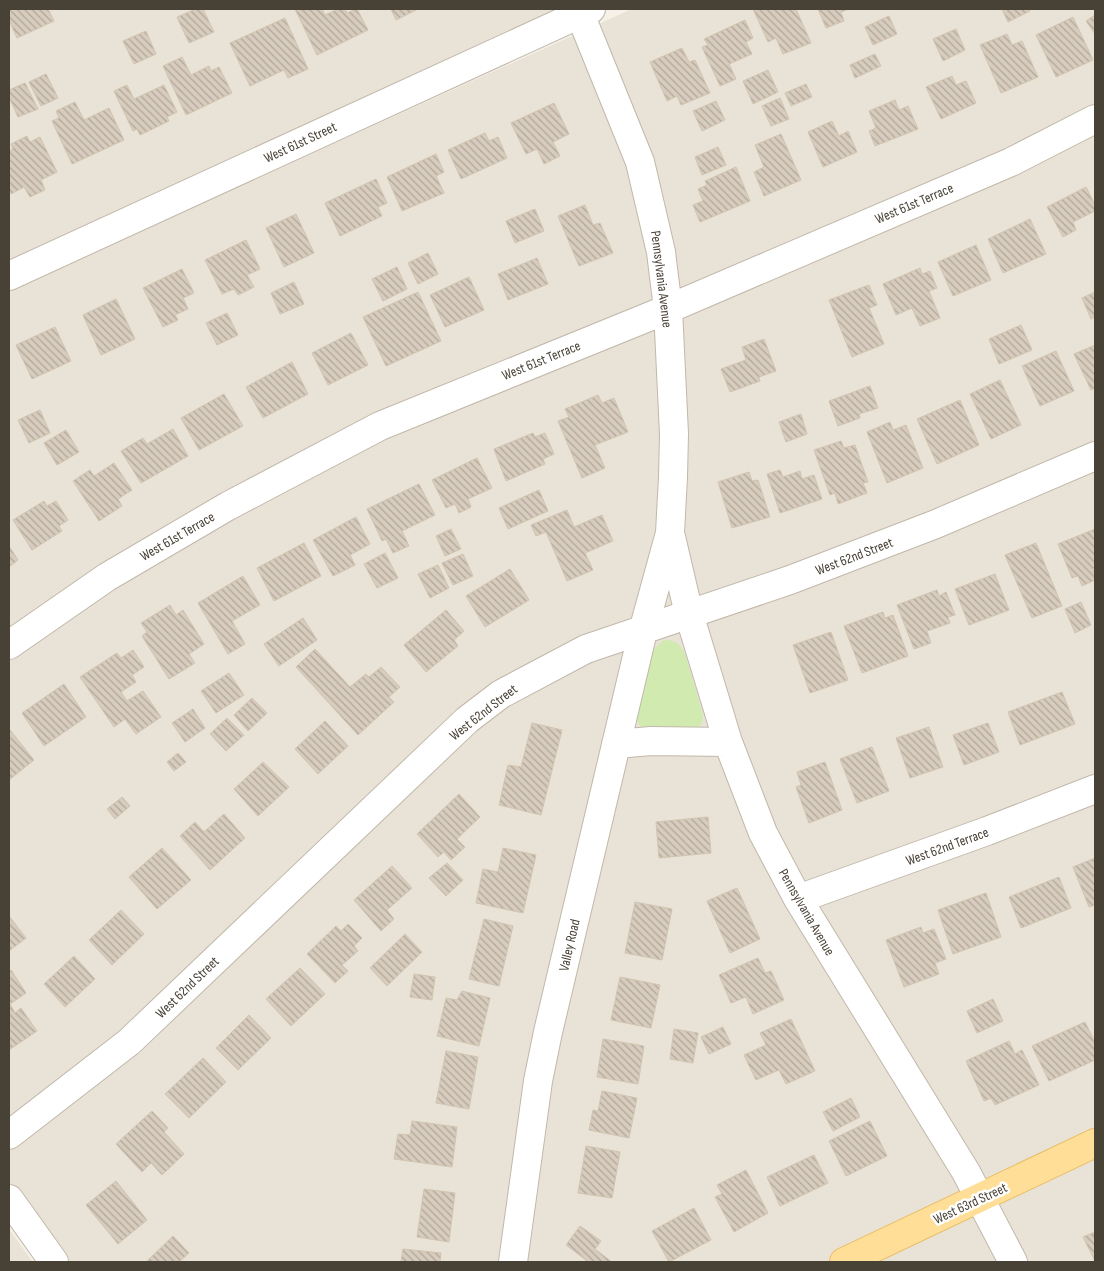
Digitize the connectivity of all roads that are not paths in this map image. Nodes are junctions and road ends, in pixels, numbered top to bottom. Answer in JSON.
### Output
{"nodes":[{"id":1,"x":583,"y":10,"type":"edge"},
{"id":2,"x":1095,"y":119,"type":"edge"},
{"id":3,"x":9,"y":276,"type":"edge"},
{"id":4,"x":668,"y":309,"type":"junction"},
{"id":5,"x":1095,"y":456,"type":"edge"},
{"id":6,"x":670,"y":533,"type":"junction"},
{"id":7,"x":689,"y":614,"type":"junction"},
{"id":8,"x":642,"y":631,"type":"junction"},
{"id":9,"x":9,"y":644,"type":"edge"},
{"id":10,"x":728,"y":742,"type":"junction"},
{"id":11,"x":616,"y":744,"type":"junction"},
{"id":12,"x":1095,"y":789,"type":"edge"},
{"id":13,"x":798,"y":898,"type":"junction"},
{"id":14,"x":9,"y":1135,"type":"edge"},
{"id":15,"x":1095,"y":1143,"type":"edge"},
{"id":16,"x":980,"y":1198,"type":"junction"},
{"id":17,"x":9,"y":1199,"type":"edge"},
{"id":18,"x":54,"y":1262,"type":"edge"},
{"id":19,"x":513,"y":1262,"type":"edge"},
{"id":20,"x":844,"y":1262,"type":"edge"},
{"id":21,"x":1013,"y":1262,"type":"edge"}],
"edges":[{"from":1,"to":3,"type":"street","name":"West 61st Street"},
{"from":1,"to":4,"type":"street","name":"Pennsylvania Avenue"},
{"from":2,"to":4,"type":"street","name":"West 61st Terrace"},
{"from":4,"to":6,"type":"street","name":"Pennsylvania Avenue"},
{"from":4,"to":9,"type":"street","name":"West 61st Terrace"},
{"from":5,"to":7,"type":"street","name":"West 62nd Street"},
{"from":6,"to":7,"type":"street","name":"Pennsylvania Avenue"},
{"from":6,"to":8,"type":"street","name":"Pennsylvania Avenue"},
{"from":7,"to":8,"type":"street","name":"West 62nd Street"},
{"from":7,"to":10,"type":"street","name":"Pennsylvania Avenue"},
{"from":8,"to":11,"type":"street","name":"Valley Road"},
{"from":8,"to":14,"type":"street","name":"West 62nd Street"},
{"from":10,"to":11,"type":"street"},
{"from":10,"to":13,"type":"street","name":"Pennsylvania Avenue"},
{"from":11,"to":19,"type":"street","name":"Valley Road"},
{"from":12,"to":13,"type":"street","name":"West 62nd Terrace"},
{"from":13,"to":16,"type":"street","name":"Pennsylvania Avenue"},
{"from":15,"to":16,"type":"main road","name":"West 63rd Street"},
{"from":16,"to":20,"type":"main road","name":"West 63rd Street"},
{"from":16,"to":21,"type":"street","name":"Pennsylvania Avenue"},
{"from":17,"to":18,"type":"street"}]}
